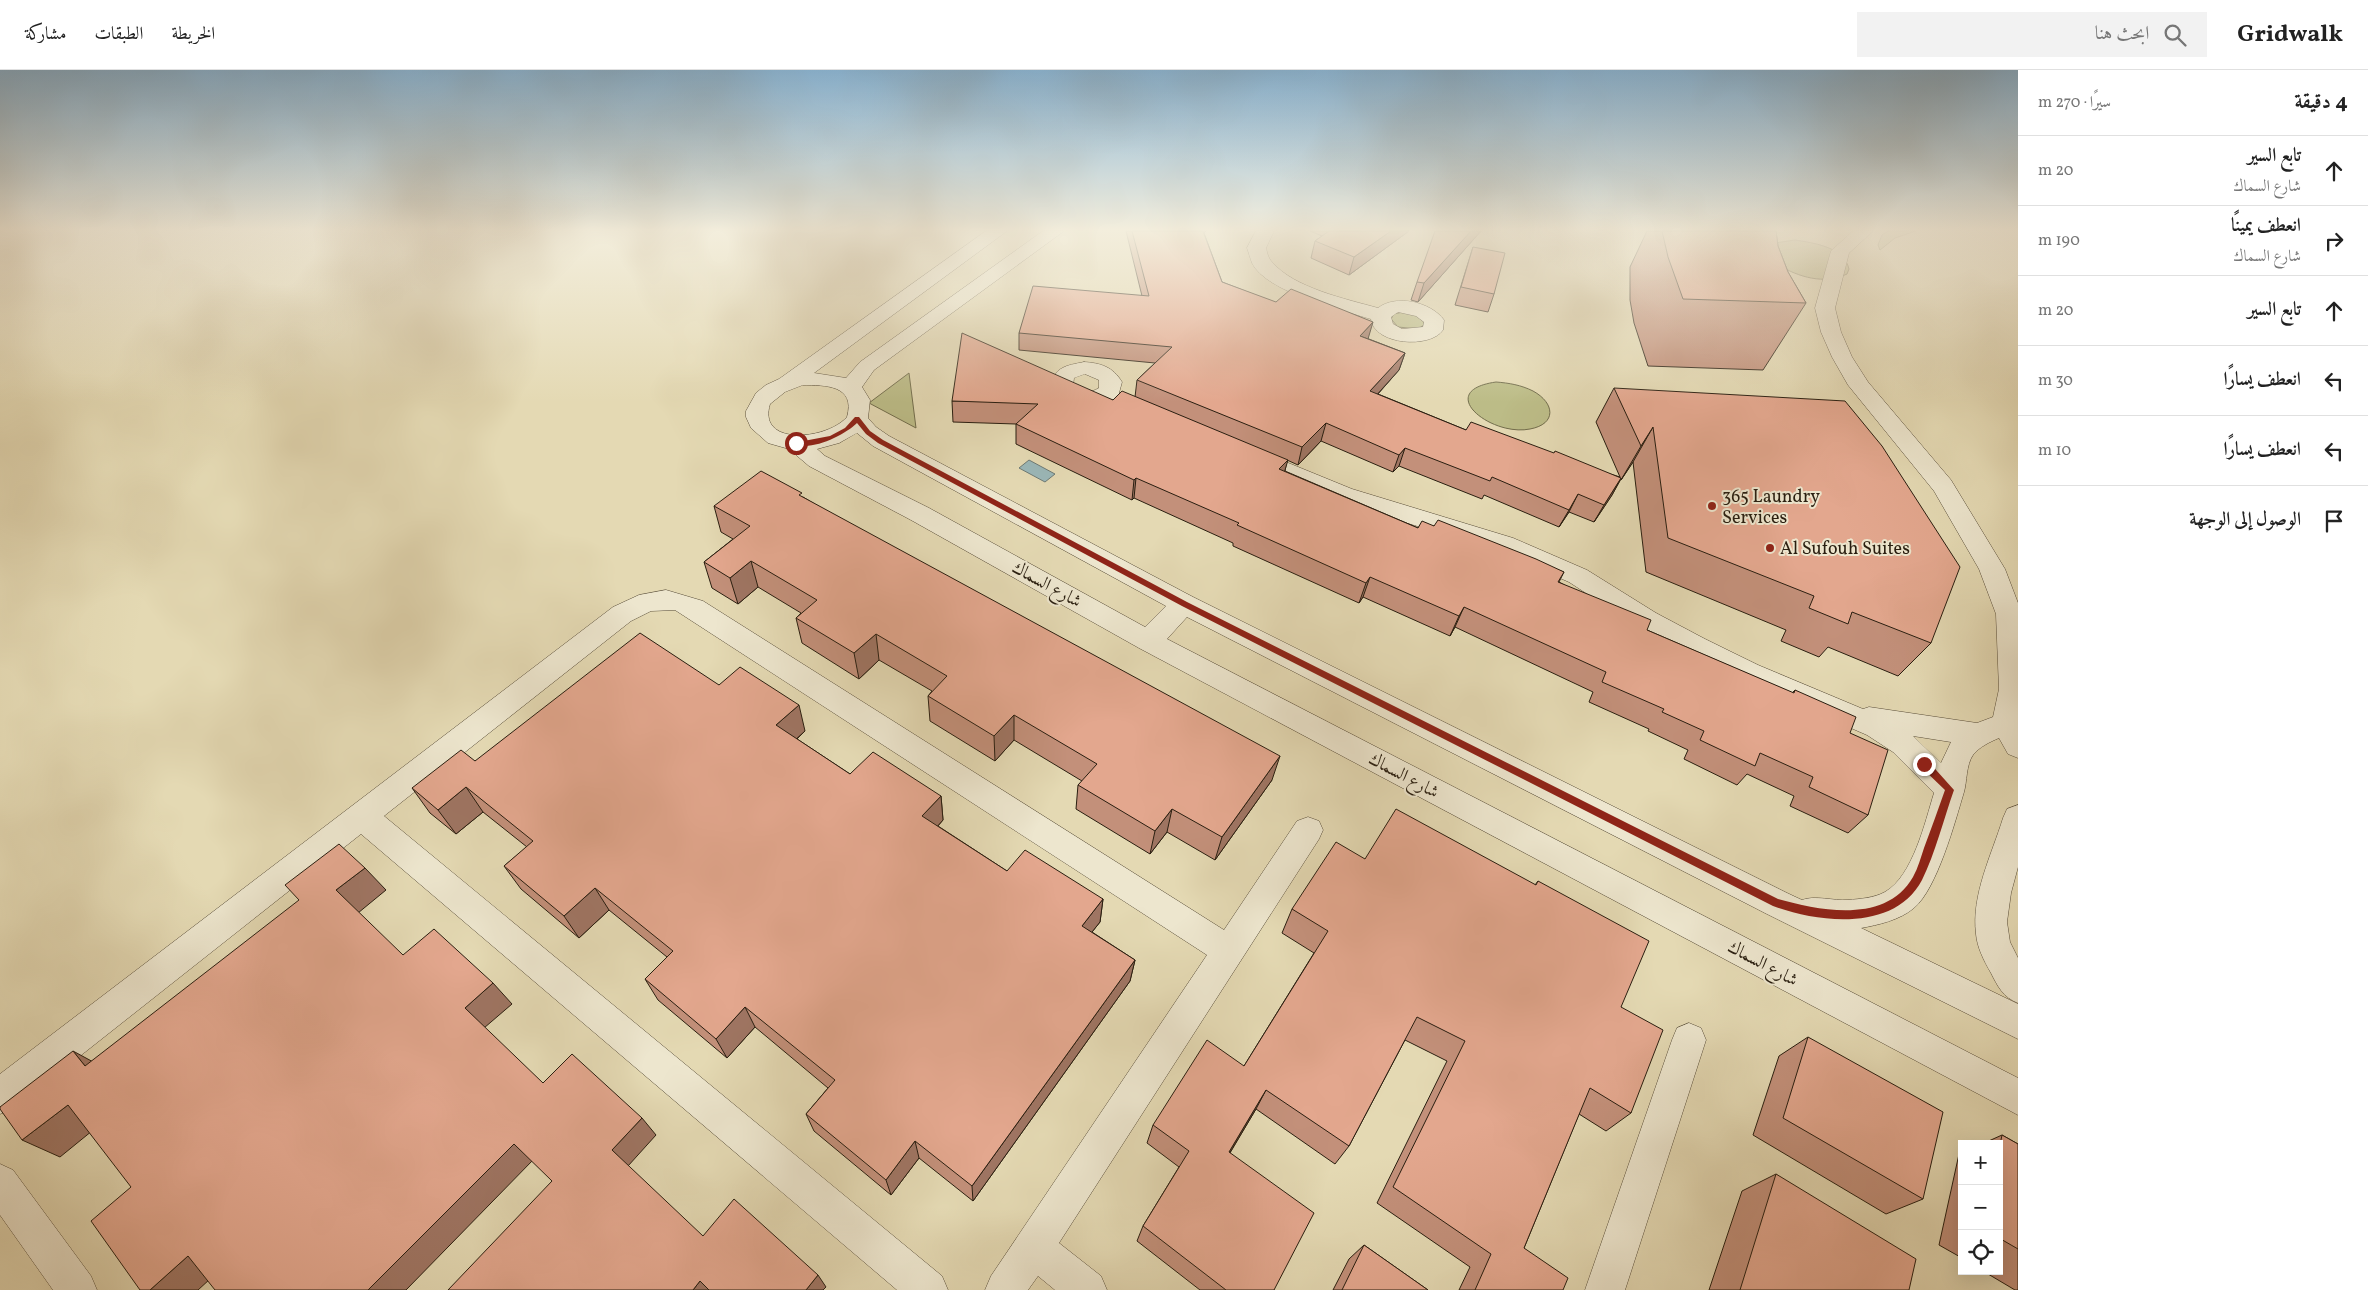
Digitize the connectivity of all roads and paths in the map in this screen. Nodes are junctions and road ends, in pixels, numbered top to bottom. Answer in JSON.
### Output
{"nodes":[{"id":1,"x":919,"y":288,"type":"edge"},
{"id":2,"x":976,"y":288,"type":"edge"},
{"id":3,"x":1297,"y":288,"type":"edge"},
{"id":4,"x":1830,"y":288,"type":"edge"},
{"id":5,"x":1381,"y":315,"type":"dead end"},
{"id":6,"x":785,"y":384,"type":"junction"},
{"id":7,"x":849,"y":388,"type":"junction"},
{"id":8,"x":1105,"y":395,"type":"edge"},
{"id":9,"x":857,"y":419,"type":"junction"},
{"id":10,"x":1169,"y":422,"type":"edge"},
{"id":11,"x":796,"y":443,"type":"junction"},
{"id":12,"x":1234,"y":448,"type":"edge"},
{"id":13,"x":1184,"y":604,"type":"junction"},
{"id":14,"x":1148,"y":641,"type":"junction"},
{"id":15,"x":1850,"y":714,"type":"junction"},
{"id":16,"x":1977,"y":734,"type":"junction"},
{"id":17,"x":2011,"y":735,"type":"edge"},
{"id":18,"x":1950,"y":790,"type":"junction"},
{"id":19,"x":362,"y":816,"type":"junction"},
{"id":20,"x":2018,"y":818,"type":"edge"},
{"id":21,"x":1308,"y":830,"type":"dead end"},
{"id":22,"x":1776,"y":903,"type":"junction"},
{"id":23,"x":1229,"y":951,"type":"junction"},
{"id":24,"x":2018,"y":988,"type":"edge"},
{"id":25,"x":2018,"y":1022,"type":"edge"},
{"id":26,"x":1689,"y":1040,"type":"dead end"},
{"id":27,"x":0,"y":1096,"type":"edge"},
{"id":28,"x":2018,"y":1098,"type":"edge"},
{"id":29,"x":0,"y":1183,"type":"edge"},
{"id":30,"x":1033,"y":1247,"type":"junction"},
{"id":31,"x":77,"y":1290,"type":"edge"},
{"id":32,"x":928,"y":1290,"type":"edge"},
{"id":33,"x":1005,"y":1290,"type":"edge"},
{"id":34,"x":1087,"y":1290,"type":"edge"},
{"id":35,"x":1605,"y":1290,"type":"edge"}],
"edges":[{"from":1,"to":6,"type":"street","name":"شارع السماك"},
{"from":2,"to":7,"type":"street"},
{"from":3,"to":5,"type":"street"},
{"from":4,"to":17,"type":"street"},
{"from":6,"to":7,"type":"street","name":"شارع السماك"},
{"from":6,"to":11,"type":"street","name":"شارع السماك"},
{"from":7,"to":9,"type":"street"},
{"from":8,"to":10,"type":"street"},
{"from":9,"to":11,"type":"street","name":"شارع السماك"},
{"from":9,"to":13,"type":"street"},
{"from":11,"to":14,"type":"street","name":"شارع السماك"},
{"from":12,"to":15,"type":"street"},
{"from":13,"to":14,"type":"street"},
{"from":13,"to":22,"type":"street"},
{"from":14,"to":28,"type":"street","name":"شارع السماك"},
{"from":15,"to":16,"type":"street"},
{"from":15,"to":18,"type":"street"},
{"from":16,"to":17,"type":"street"},
{"from":16,"to":18,"type":"street"},
{"from":18,"to":22,"type":"street"},
{"from":19,"to":23,"type":"street"},
{"from":19,"to":27,"type":"street"},
{"from":19,"to":32,"type":"street"},
{"from":20,"to":24,"type":"street"},
{"from":21,"to":23,"type":"street"},
{"from":22,"to":25,"type":"street"},
{"from":23,"to":30,"type":"street"},
{"from":26,"to":35,"type":"street"},
{"from":29,"to":31,"type":"street"},
{"from":30,"to":33,"type":"street"},
{"from":30,"to":34,"type":"street"}]}
